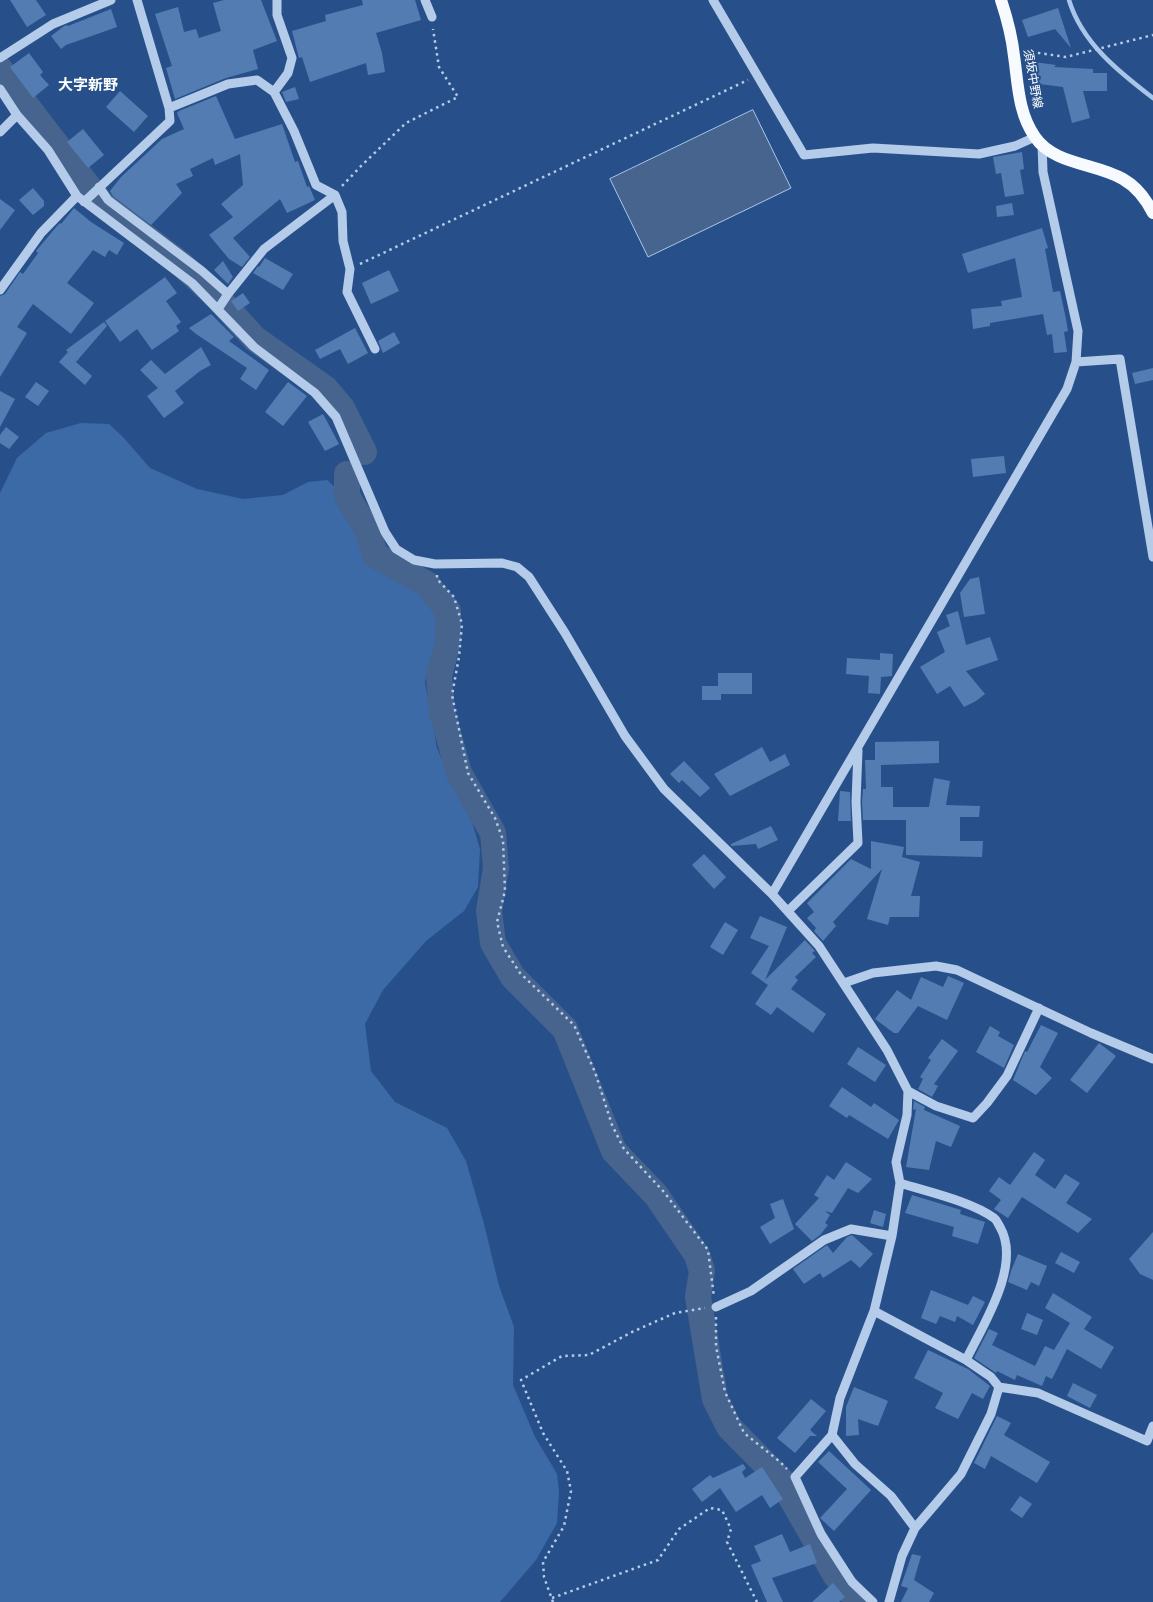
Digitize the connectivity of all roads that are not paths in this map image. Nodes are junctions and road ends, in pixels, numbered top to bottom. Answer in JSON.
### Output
{"nodes":[{"id":1,"x":111,"y":0,"type":"edge"},
{"id":2,"x":137,"y":0,"type":"edge"},
{"id":3,"x":276,"y":0,"type":"edge"},
{"id":4,"x":425,"y":0,"type":"edge"},
{"id":5,"x":713,"y":0,"type":"edge"},
{"id":6,"x":1001,"y":0,"type":"edge"},
{"id":7,"x":432,"y":18,"type":"road end"},
{"id":8,"x":3,"y":56,"type":"edge"},
{"id":9,"x":0,"y":89,"type":"edge"},
{"id":10,"x":274,"y":92,"type":"junction"},
{"id":11,"x":169,"y":108,"type":"junction"},
{"id":12,"x":17,"y":115,"type":"junction"},
{"id":13,"x":0,"y":132,"type":"edge"},
{"id":14,"x":1038,"y":141,"type":"junction"},
{"id":15,"x":99,"y":186,"type":"junction"},
{"id":16,"x":334,"y":195,"type":"junction"},
{"id":17,"x":82,"y":199,"type":"junction"},
{"id":18,"x":1153,"y":213,"type":"edge"},
{"id":19,"x":0,"y":290,"type":"edge"},
{"id":20,"x":228,"y":294,"type":"junction"},
{"id":21,"x":219,"y":308,"type":"junction"},
{"id":22,"x":375,"y":349,"type":"dead end"},
{"id":23,"x":1076,"y":362,"type":"junction"},
{"id":24,"x":1153,"y":557,"type":"edge"},
{"id":25,"x":858,"y":748,"type":"junction"},
{"id":26,"x":772,"y":894,"type":"junction"},
{"id":27,"x":788,"y":912,"type":"junction"},
{"id":28,"x":844,"y":982,"type":"junction"},
{"id":29,"x":1039,"y":1008,"type":"junction"},
{"id":30,"x":1153,"y":1058,"type":"edge"},
{"id":31,"x":908,"y":1090,"type":"junction"},
{"id":32,"x":900,"y":1184,"type":"junction"},
{"id":33,"x":892,"y":1236,"type":"junction"},
{"id":34,"x":716,"y":1306,"type":"road end"},
{"id":35,"x":874,"y":1311,"type":"junction"},
{"id":36,"x":966,"y":1360,"type":"junction"},
{"id":37,"x":999,"y":1387,"type":"junction"},
{"id":38,"x":1153,"y":1426,"type":"edge"},
{"id":39,"x":832,"y":1434,"type":"junction"},
{"id":40,"x":915,"y":1528,"type":"junction"},
{"id":41,"x":873,"y":1602,"type":"edge"},
{"id":42,"x":889,"y":1602,"type":"edge"}],
"edges":[{"from":1,"to":8,"type":"street"},
{"from":2,"to":11,"type":"street"},
{"from":3,"to":10,"type":"street"},
{"from":4,"to":7,"type":"street"},
{"from":5,"to":14,"type":"street"},
{"from":6,"to":14,"type":"main road","name":"須坂中野線"},
{"from":9,"to":12,"type":"street"},
{"from":10,"to":11,"type":"street"},
{"from":10,"to":16,"type":"street"},
{"from":11,"to":15,"type":"street"},
{"from":12,"to":13,"type":"street"},
{"from":12,"to":17,"type":"street"},
{"from":14,"to":18,"type":"main road"},
{"from":14,"to":23,"type":"street"},
{"from":15,"to":17,"type":"street"},
{"from":15,"to":20,"type":"street"},
{"from":16,"to":20,"type":"street"},
{"from":16,"to":22,"type":"street"},
{"from":17,"to":19,"type":"street"},
{"from":17,"to":21,"type":"street"},
{"from":20,"to":21,"type":"street"},
{"from":21,"to":26,"type":"street"},
{"from":23,"to":24,"type":"street"},
{"from":23,"to":25,"type":"street"},
{"from":25,"to":26,"type":"street"},
{"from":25,"to":27,"type":"street"},
{"from":26,"to":27,"type":"street"},
{"from":27,"to":28,"type":"street"},
{"from":28,"to":29,"type":"street"},
{"from":28,"to":31,"type":"street"},
{"from":29,"to":30,"type":"street"},
{"from":29,"to":31,"type":"street"},
{"from":31,"to":32,"type":"street"},
{"from":32,"to":33,"type":"street"},
{"from":32,"to":36,"type":"street"},
{"from":33,"to":34,"type":"street"},
{"from":33,"to":35,"type":"street"},
{"from":35,"to":36,"type":"street"},
{"from":35,"to":39,"type":"street"},
{"from":36,"to":37,"type":"street"},
{"from":37,"to":38,"type":"street"},
{"from":37,"to":40,"type":"street"},
{"from":39,"to":40,"type":"street"},
{"from":39,"to":41,"type":"street"},
{"from":40,"to":42,"type":"street"}]}
